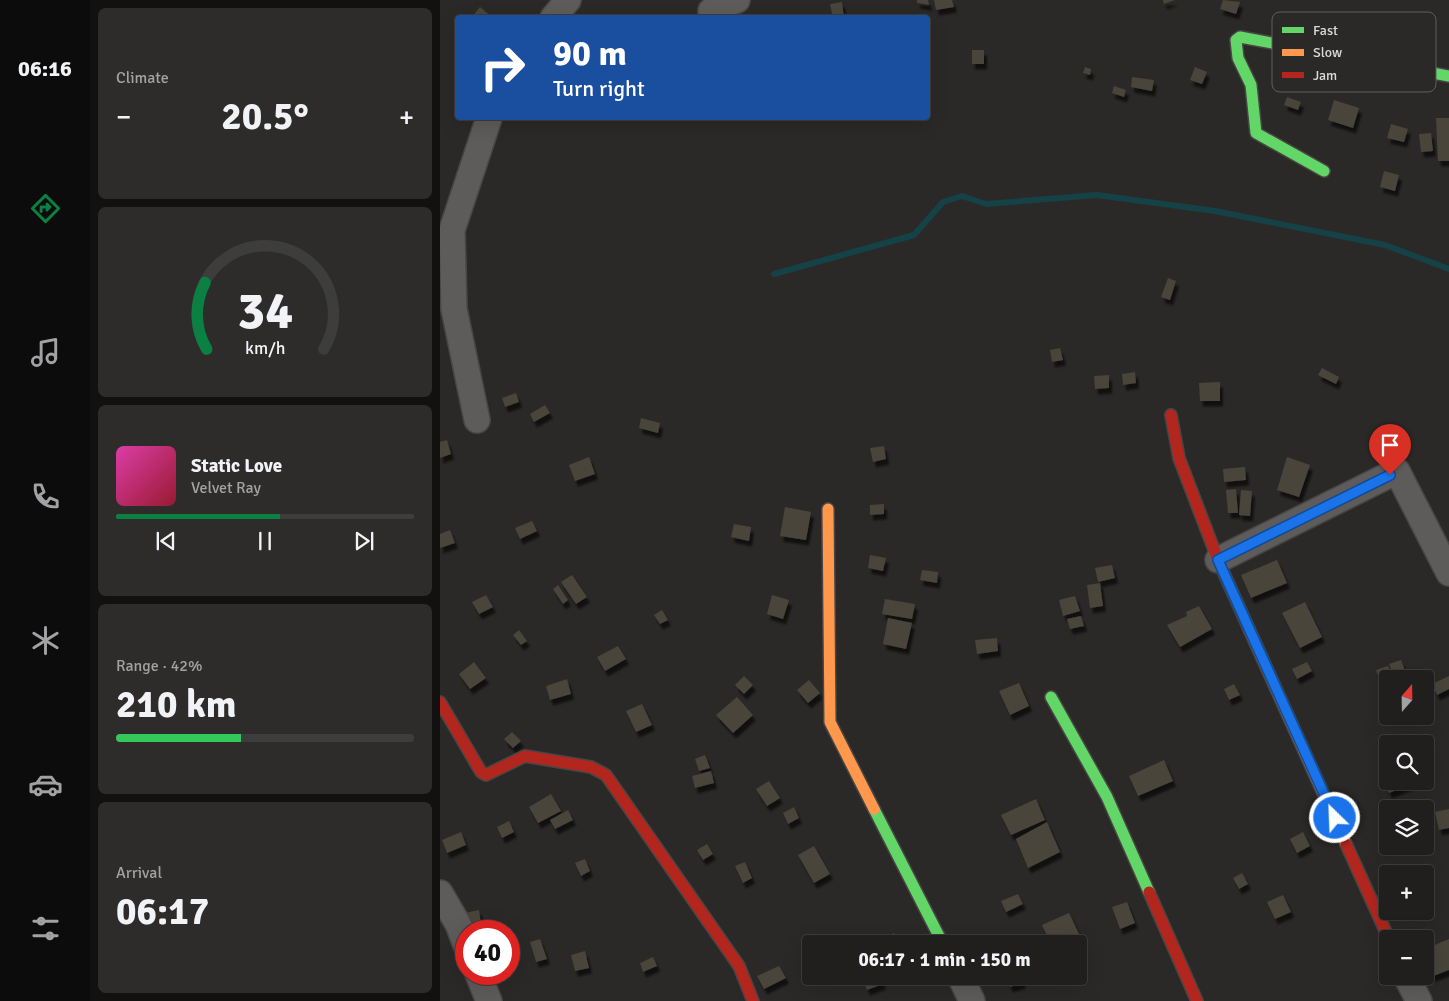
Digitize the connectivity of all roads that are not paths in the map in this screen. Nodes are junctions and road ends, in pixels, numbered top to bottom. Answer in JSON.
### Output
{"nodes":[{"id":1,"x":568,"y":0,"type":"edge"},
{"id":2,"x":737,"y":0,"type":"edge"},
{"id":3,"x":711,"y":11,"type":"dead end"},
{"id":4,"x":556,"y":15,"type":"edge"},
{"id":5,"x":1272,"y":43,"type":"edge"},
{"id":6,"x":1436,"y":74,"type":"edge"},
{"id":7,"x":1449,"y":76,"type":"edge"},
{"id":8,"x":488,"y":120,"type":"edge"},
{"id":9,"x":1324,"y":171,"type":"dead end"},
{"id":10,"x":1172,"y":415,"type":"dead end"},
{"id":11,"x":477,"y":420,"type":"dead end"},
{"id":12,"x":828,"y":509,"type":"dead end"},
{"id":13,"x":1218,"y":560,"type":"junction"},
{"id":14,"x":1449,"y":573,"type":"edge"},
{"id":15,"x":1051,"y":697,"type":"dead end"},
{"id":16,"x":440,"y":702,"type":"edge"},
{"id":17,"x":440,"y":893,"type":"edge"},
{"id":18,"x":456,"y":920,"type":"edge"},
{"id":19,"x":1385,"y":930,"type":"edge"},
{"id":20,"x":938,"y":935,"type":"edge"},
{"id":21,"x":482,"y":985,"type":"edge"},
{"id":22,"x":964,"y":985,"type":"edge"},
{"id":23,"x":1411,"y":985,"type":"edge"},
{"id":24,"x":489,"y":1001,"type":"edge"},
{"id":25,"x":752,"y":1001,"type":"edge"},
{"id":26,"x":972,"y":1001,"type":"edge"},
{"id":27,"x":1197,"y":1001,"type":"edge"},
{"id":28,"x":1419,"y":1001,"type":"edge"}],
"edges":[{"from":1,"to":4,"type":"street"},
{"from":2,"to":3,"type":"street"},
{"from":5,"to":9,"type":"street"},
{"from":6,"to":7,"type":"street"},
{"from":8,"to":11,"type":"street"},
{"from":10,"to":13,"type":"street"},
{"from":12,"to":20,"type":"street"},
{"from":13,"to":14,"type":"street"},
{"from":13,"to":19,"type":"street"},
{"from":15,"to":27,"type":"street"},
{"from":16,"to":25,"type":"street"},
{"from":17,"to":18,"type":"street"},
{"from":21,"to":24,"type":"street"},
{"from":22,"to":26,"type":"street"},
{"from":23,"to":28,"type":"street"}]}
